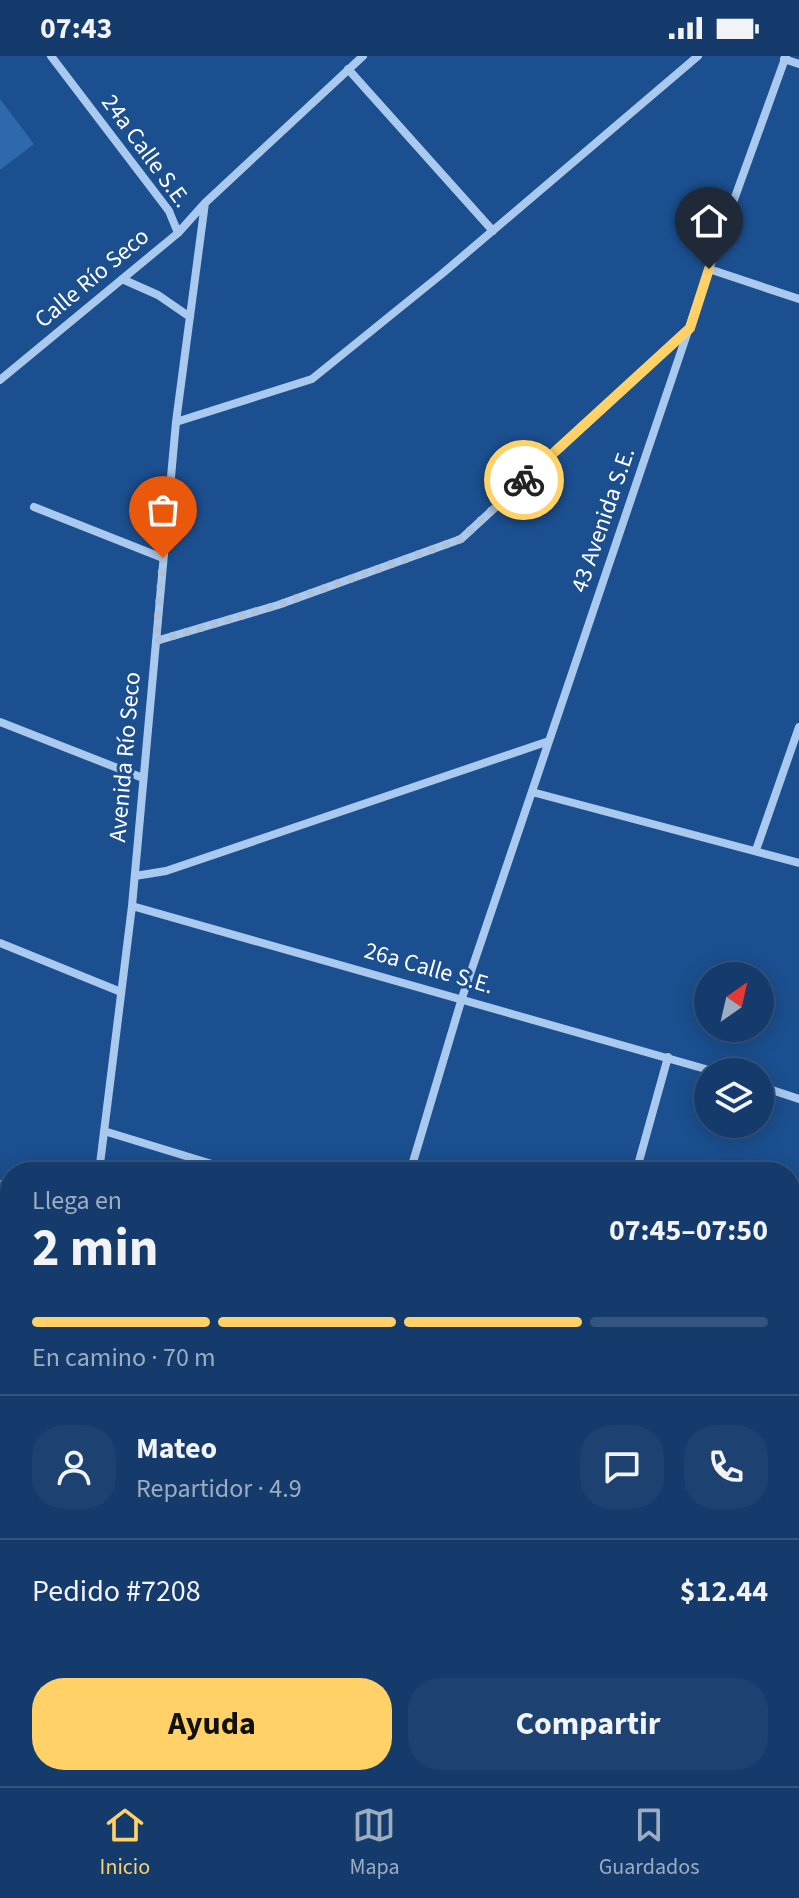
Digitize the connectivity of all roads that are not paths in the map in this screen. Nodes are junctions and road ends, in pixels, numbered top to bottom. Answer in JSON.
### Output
{"nodes":[{"id":1,"x":363,"y":56,"type":"edge"},
{"id":2,"x":698,"y":56,"type":"edge"},
{"id":3,"x":56,"y":58,"type":"edge"},
{"id":4,"x":785,"y":58,"type":"edge"},
{"id":5,"x":799,"y":64,"type":"edge"},
{"id":6,"x":348,"y":69,"type":"junction"},
{"id":7,"x":205,"y":203,"type":"junction"},
{"id":8,"x":493,"y":231,"type":"junction"},
{"id":9,"x":178,"y":233,"type":"junction"},
{"id":10,"x":709,"y":269,"type":"junction"},
{"id":11,"x":122,"y":279,"type":"junction"},
{"id":12,"x":799,"y":299,"type":"edge"},
{"id":13,"x":190,"y":317,"type":"junction"},
{"id":14,"x":690,"y":328,"type":"junction"},
{"id":15,"x":0,"y":380,"type":"edge"},
{"id":16,"x":176,"y":422,"type":"junction"},
{"id":17,"x":34,"y":507,"type":"dead end"},
{"id":18,"x":163,"y":558,"type":"junction"},
{"id":19,"x":156,"y":641,"type":"junction"},
{"id":20,"x":0,"y":722,"type":"edge"},
{"id":21,"x":799,"y":727,"type":"edge"},
{"id":22,"x":549,"y":741,"type":"junction"},
{"id":23,"x":143,"y":778,"type":"junction"},
{"id":24,"x":532,"y":792,"type":"junction"},
{"id":25,"x":756,"y":850,"type":"junction"},
{"id":26,"x":799,"y":863,"type":"edge"},
{"id":27,"x":135,"y":876,"type":"junction"},
{"id":28,"x":132,"y":906,"type":"junction"},
{"id":29,"x":0,"y":943,"type":"edge"},
{"id":30,"x":121,"y":992,"type":"junction"},
{"id":31,"x":462,"y":998,"type":"junction"},
{"id":32,"x":668,"y":1057,"type":"junction"},
{"id":33,"x":694,"y":1065,"type":"edge"},
{"id":34,"x":774,"y":1091,"type":"edge"},
{"id":35,"x":799,"y":1099,"type":"edge"},
{"id":36,"x":104,"y":1131,"type":"junction"},
{"id":37,"x":100,"y":1162,"type":"edge"},
{"id":38,"x":205,"y":1162,"type":"edge"},
{"id":39,"x":413,"y":1162,"type":"edge"},
{"id":40,"x":639,"y":1162,"type":"edge"}],
"edges":[{"from":1,"to":6,"type":"street","name":"Calle Río Seco"},
{"from":2,"to":8,"type":"street"},
{"from":3,"to":9,"type":"street","name":"24a Calle S.E."},
{"from":4,"to":5,"type":"street"},
{"from":4,"to":10,"type":"street","name":"43 Avenida S.E."},
{"from":6,"to":7,"type":"street","name":"Calle Río Seco"},
{"from":6,"to":8,"type":"street"},
{"from":7,"to":9,"type":"street","name":"Calle Río Seco"},
{"from":7,"to":13,"type":"street","name":"Avenida Río Seco"},
{"from":8,"to":16,"type":"street"},
{"from":9,"to":11,"type":"street","name":"Calle Río Seco"},
{"from":10,"to":12,"type":"street"},
{"from":10,"to":14,"type":"street","name":"43 Avenida S.E."},
{"from":11,"to":13,"type":"street"},
{"from":11,"to":15,"type":"street","name":"Calle Río Seco"},
{"from":13,"to":16,"type":"street","name":"Avenida Río Seco"},
{"from":14,"to":19,"type":"street"},
{"from":14,"to":22,"type":"street","name":"43 Avenida S.E."},
{"from":16,"to":18,"type":"street","name":"Avenida Río Seco"},
{"from":17,"to":18,"type":"street"},
{"from":18,"to":19,"type":"street","name":"Avenida Río Seco"},
{"from":19,"to":23,"type":"street","name":"Avenida Río Seco"},
{"from":20,"to":23,"type":"street"},
{"from":21,"to":25,"type":"street"},
{"from":22,"to":24,"type":"street","name":"43 Avenida S.E."},
{"from":22,"to":27,"type":"street"},
{"from":23,"to":27,"type":"street","name":"Avenida Río Seco"},
{"from":24,"to":25,"type":"street"},
{"from":24,"to":31,"type":"street","name":"43 Avenida S.E."},
{"from":25,"to":26,"type":"street"},
{"from":27,"to":28,"type":"street","name":"Avenida Río Seco"},
{"from":28,"to":30,"type":"street","name":"Avenida Río Seco"},
{"from":28,"to":31,"type":"street","name":"26a Calle S.E."},
{"from":29,"to":30,"type":"street"},
{"from":30,"to":36,"type":"street","name":"Avenida Río Seco"},
{"from":31,"to":32,"type":"street","name":"26a Calle S.E."},
{"from":31,"to":39,"type":"street","name":"43 Avenida S.E."},
{"from":32,"to":33,"type":"street","name":"26a Calle S.E."},
{"from":32,"to":40,"type":"street"},
{"from":34,"to":35,"type":"street"},
{"from":36,"to":37,"type":"street","name":"Avenida Río Seco"},
{"from":36,"to":38,"type":"street"}]}
